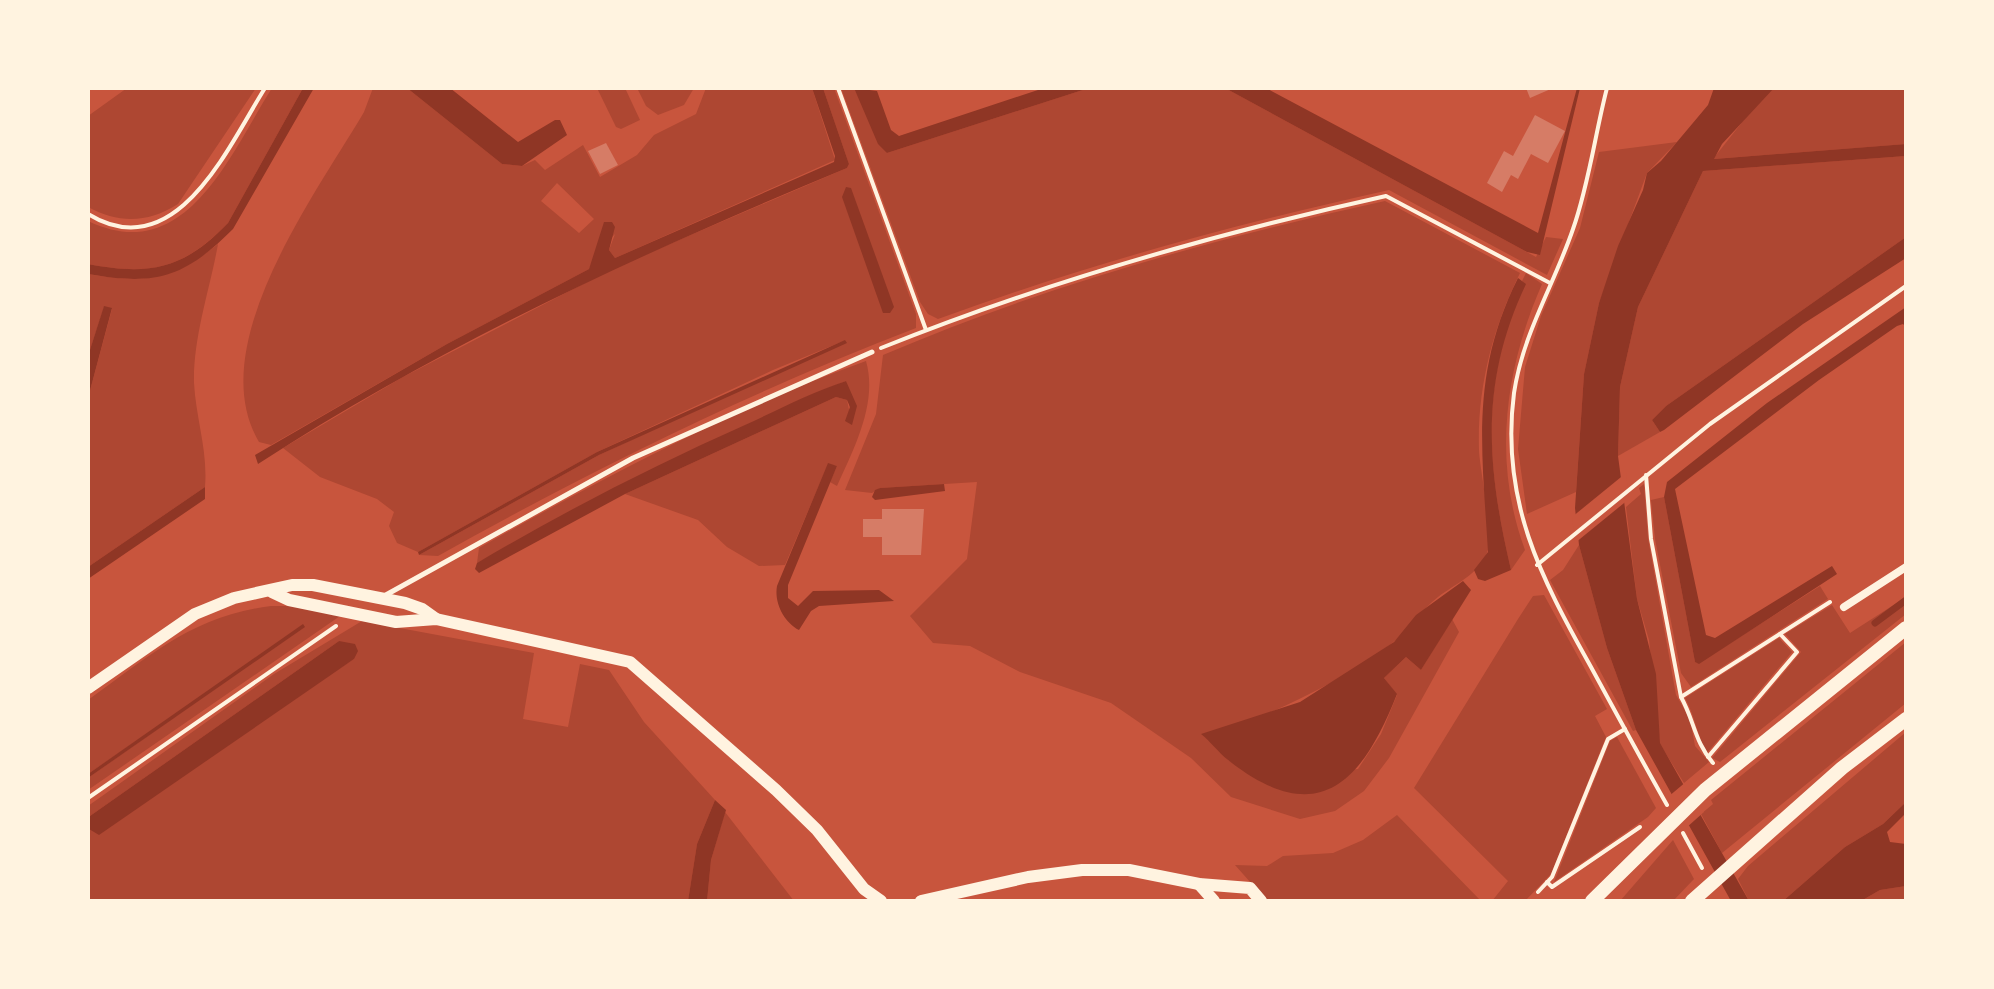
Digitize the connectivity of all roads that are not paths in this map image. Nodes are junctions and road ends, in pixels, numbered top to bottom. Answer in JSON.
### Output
{"nodes":[{"id":1,"x":872,"y":352,"type":"road end"},
{"id":2,"x":1906,"y":567,"type":"edge"},
{"id":3,"x":272,"y":592,"type":"junction"},
{"id":4,"x":380,"y":598,"type":"junction"},
{"id":5,"x":1844,"y":607,"type":"road end"},
{"id":6,"x":356,"y":613,"type":"junction"},
{"id":7,"x":436,"y":619,"type":"junction"},
{"id":8,"x":1906,"y":628,"type":"edge"},
{"id":9,"x":88,"y":688,"type":"edge"},
{"id":10,"x":1906,"y":719,"type":"edge"},
{"id":11,"x":1199,"y":884,"type":"junction"},
{"id":12,"x":1693,"y":900,"type":"edge"},
{"id":13,"x":881,"y":901,"type":"edge"},
{"id":14,"x":921,"y":901,"type":"edge"},
{"id":15,"x":1214,"y":901,"type":"edge"},
{"id":16,"x":1261,"y":901,"type":"edge"},
{"id":17,"x":1592,"y":901,"type":"edge"}],
"edges":[{"from":1,"to":4,"type":"lane"},
{"from":2,"to":5,"type":"street"},
{"from":3,"to":4,"type":"street"},
{"from":3,"to":6,"type":"street"},
{"from":3,"to":9,"type":"street"},
{"from":4,"to":6,"type":"lane"},
{"from":4,"to":7,"type":"street"},
{"from":6,"to":7,"type":"street"},
{"from":7,"to":13,"type":"street"},
{"from":8,"to":17,"type":"main road"},
{"from":10,"to":12,"type":"main road"},
{"from":11,"to":14,"type":"street"},
{"from":11,"to":15,"type":"street"},
{"from":11,"to":16,"type":"street"}]}
